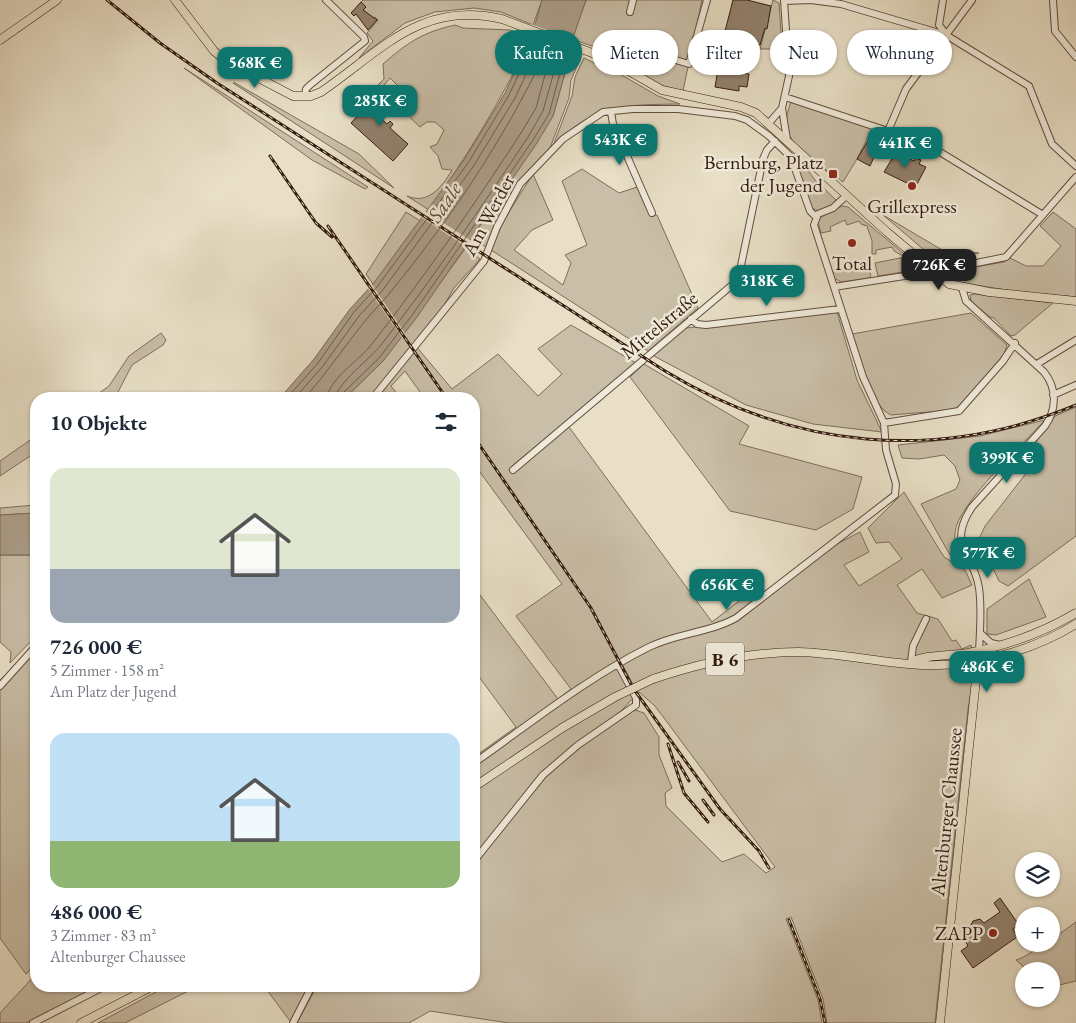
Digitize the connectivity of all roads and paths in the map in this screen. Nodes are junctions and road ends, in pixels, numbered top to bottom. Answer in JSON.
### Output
{"nodes":[{"id":1,"x":57,"y":0,"type":"edge"},
{"id":2,"x":175,"y":0,"type":"edge"},
{"id":3,"x":326,"y":0,"type":"edge"},
{"id":4,"x":633,"y":0,"type":"edge"},
{"id":5,"x":707,"y":0,"type":"edge"},
{"id":6,"x":943,"y":0,"type":"edge"},
{"id":7,"x":972,"y":0,"type":"edge"},
{"id":8,"x":1053,"y":0,"type":"edge"},
{"id":9,"x":784,"y":1,"type":"edge"},
{"id":10,"x":630,"y":12,"type":"dead end"},
{"id":11,"x":929,"y":30,"type":"edge"},
{"id":12,"x":942,"y":30,"type":"edge"},
{"id":13,"x":950,"y":30,"type":"edge"},
{"id":14,"x":952,"y":39,"type":"edge"},
{"id":15,"x":0,"y":40,"type":"edge"},
{"id":16,"x":1076,"y":57,"type":"edge"},
{"id":17,"x":678,"y":61,"type":"edge"},
{"id":18,"x":916,"y":75,"type":"edge"},
{"id":19,"x":306,"y":96,"type":"junction"},
{"id":20,"x":785,"y":97,"type":"junction"},
{"id":21,"x":782,"y":108,"type":"junction"},
{"id":22,"x":610,"y":112,"type":"junction"},
{"id":23,"x":769,"y":123,"type":"junction"},
{"id":24,"x":888,"y":131,"type":"junction"},
{"id":25,"x":787,"y":140,"type":"junction"},
{"id":26,"x":775,"y":141,"type":"junction"},
{"id":27,"x":1076,"y":166,"type":"edge"},
{"id":28,"x":1076,"y":177,"type":"edge"},
{"id":29,"x":846,"y":196,"type":"junction"},
{"id":30,"x":652,"y":213,"type":"dead end"},
{"id":31,"x":1043,"y":215,"type":"junction"},
{"id":32,"x":816,"y":217,"type":"junction"},
{"id":33,"x":930,"y":269,"type":"junction"},
{"id":34,"x":937,"y":275,"type":"junction"},
{"id":35,"x":834,"y":287,"type":"junction"},
{"id":36,"x":962,"y":288,"type":"junction"},
{"id":37,"x":1076,"y":301,"type":"edge"},
{"id":38,"x":840,"y":309,"type":"junction"},
{"id":39,"x":691,"y":319,"type":"junction"},
{"id":40,"x":1076,"y":340,"type":"edge"},
{"id":41,"x":1014,"y":343,"type":"junction"},
{"id":42,"x":1037,"y":364,"type":"junction"},
{"id":43,"x":1076,"y":385,"type":"edge"},
{"id":44,"x":378,"y":392,"type":"edge"},
{"id":45,"x":1053,"y":395,"type":"junction"},
{"id":46,"x":884,"y":423,"type":"junction"},
{"id":47,"x":512,"y":470,"type":"dead end"},
{"id":48,"x":1076,"y":613,"type":"edge"},
{"id":49,"x":926,"y":619,"type":"dead end"},
{"id":50,"x":1076,"y":624,"type":"edge"},
{"id":51,"x":980,"y":633,"type":"junction"},
{"id":52,"x":1002,"y":645,"type":"junction"},
{"id":53,"x":979,"y":651,"type":"junction"},
{"id":54,"x":30,"y":653,"type":"edge"},
{"id":55,"x":979,"y":660,"type":"junction"},
{"id":56,"x":911,"y":662,"type":"junction"},
{"id":57,"x":618,"y":664,"type":"junction"},
{"id":58,"x":0,"y":686,"type":"edge"},
{"id":59,"x":480,"y":759,"type":"edge"},
{"id":60,"x":480,"y":783,"type":"edge"},
{"id":61,"x":480,"y":854,"type":"edge"},
{"id":62,"x":93,"y":992,"type":"edge"},
{"id":63,"x":141,"y":992,"type":"edge"},
{"id":64,"x":309,"y":992,"type":"edge"},
{"id":65,"x":33,"y":1023,"type":"edge"},
{"id":66,"x":81,"y":1023,"type":"edge"},
{"id":67,"x":293,"y":1023,"type":"edge"},
{"id":68,"x":940,"y":1023,"type":"edge"}],
"edges":[{"from":1,"to":15,"type":"main road"},
{"from":2,"to":19,"type":"main road"},
{"from":3,"to":19,"type":"street"},
{"from":4,"to":10,"type":"street"},
{"from":5,"to":17,"type":"street"},
{"from":6,"to":12,"type":"street"},
{"from":7,"to":13,"type":"street"},
{"from":8,"to":16,"type":"street"},
{"from":9,"to":11,"type":"street"},
{"from":9,"to":20,"type":"street"},
{"from":14,"to":27,"type":"street"},
{"from":18,"to":24,"type":"street"},
{"from":19,"to":23,"type":"main road"},
{"from":20,"to":21,"type":"street"},
{"from":20,"to":24,"type":"street"},
{"from":21,"to":23,"type":"street"},
{"from":21,"to":25,"type":"street"},
{"from":22,"to":26,"type":"street","name":"Am Werder"},
{"from":22,"to":30,"type":"street"},
{"from":22,"to":44,"type":"street","name":"Am Werder"},
{"from":23,"to":25,"type":"main road"},
{"from":24,"to":31,"type":"street"},
{"from":25,"to":29,"type":"main road"},
{"from":26,"to":32,"type":"street","name":"Am Werder"},
{"from":26,"to":39,"type":"street","name":"Mittelstraße"},
{"from":28,"to":31,"type":"street"},
{"from":29,"to":32,"type":"street"},
{"from":29,"to":33,"type":"main road"},
{"from":31,"to":34,"type":"street"},
{"from":32,"to":35,"type":"street"},
{"from":33,"to":34,"type":"main road"},
{"from":33,"to":35,"type":"street"},
{"from":34,"to":36,"type":"main road"},
{"from":35,"to":38,"type":"street"},
{"from":36,"to":37,"type":"main road"},
{"from":36,"to":41,"type":"street"},
{"from":38,"to":39,"type":"street"},
{"from":38,"to":46,"type":"street"},
{"from":39,"to":47,"type":"street","name":"Mittelstraße"},
{"from":40,"to":42,"type":"street"},
{"from":41,"to":42,"type":"street"},
{"from":41,"to":46,"type":"street"},
{"from":42,"to":45,"type":"street"},
{"from":43,"to":45,"type":"street"},
{"from":45,"to":51,"type":"street","name":"Altenburger Chaussee"},
{"from":46,"to":57,"type":"street"},
{"from":48,"to":52,"type":"main road","number":"B 6"},
{"from":49,"to":56,"type":"street"},
{"from":50,"to":55,"type":"main road","number":"B 6"},
{"from":51,"to":52,"type":"street"},
{"from":51,"to":53,"type":"street","name":"Altenburger Chaussee"},
{"from":52,"to":53,"type":"main road","number":"B 6"},
{"from":53,"to":55,"type":"main road","name":"Altenburger Chaussee"},
{"from":53,"to":56,"type":"main road","number":"B 6"},
{"from":54,"to":58,"type":"street"},
{"from":55,"to":56,"type":"main road","number":"B 6"},
{"from":55,"to":68,"type":"main road","name":"Altenburger Chaussee"},
{"from":56,"to":60,"type":"main road","number":"B 6","bridge":true},
{"from":57,"to":59,"type":"street"},
{"from":57,"to":61,"type":"street"},
{"from":62,"to":65,"type":"street"},
{"from":63,"to":66,"type":"main road"},
{"from":64,"to":67,"type":"street"}]}
